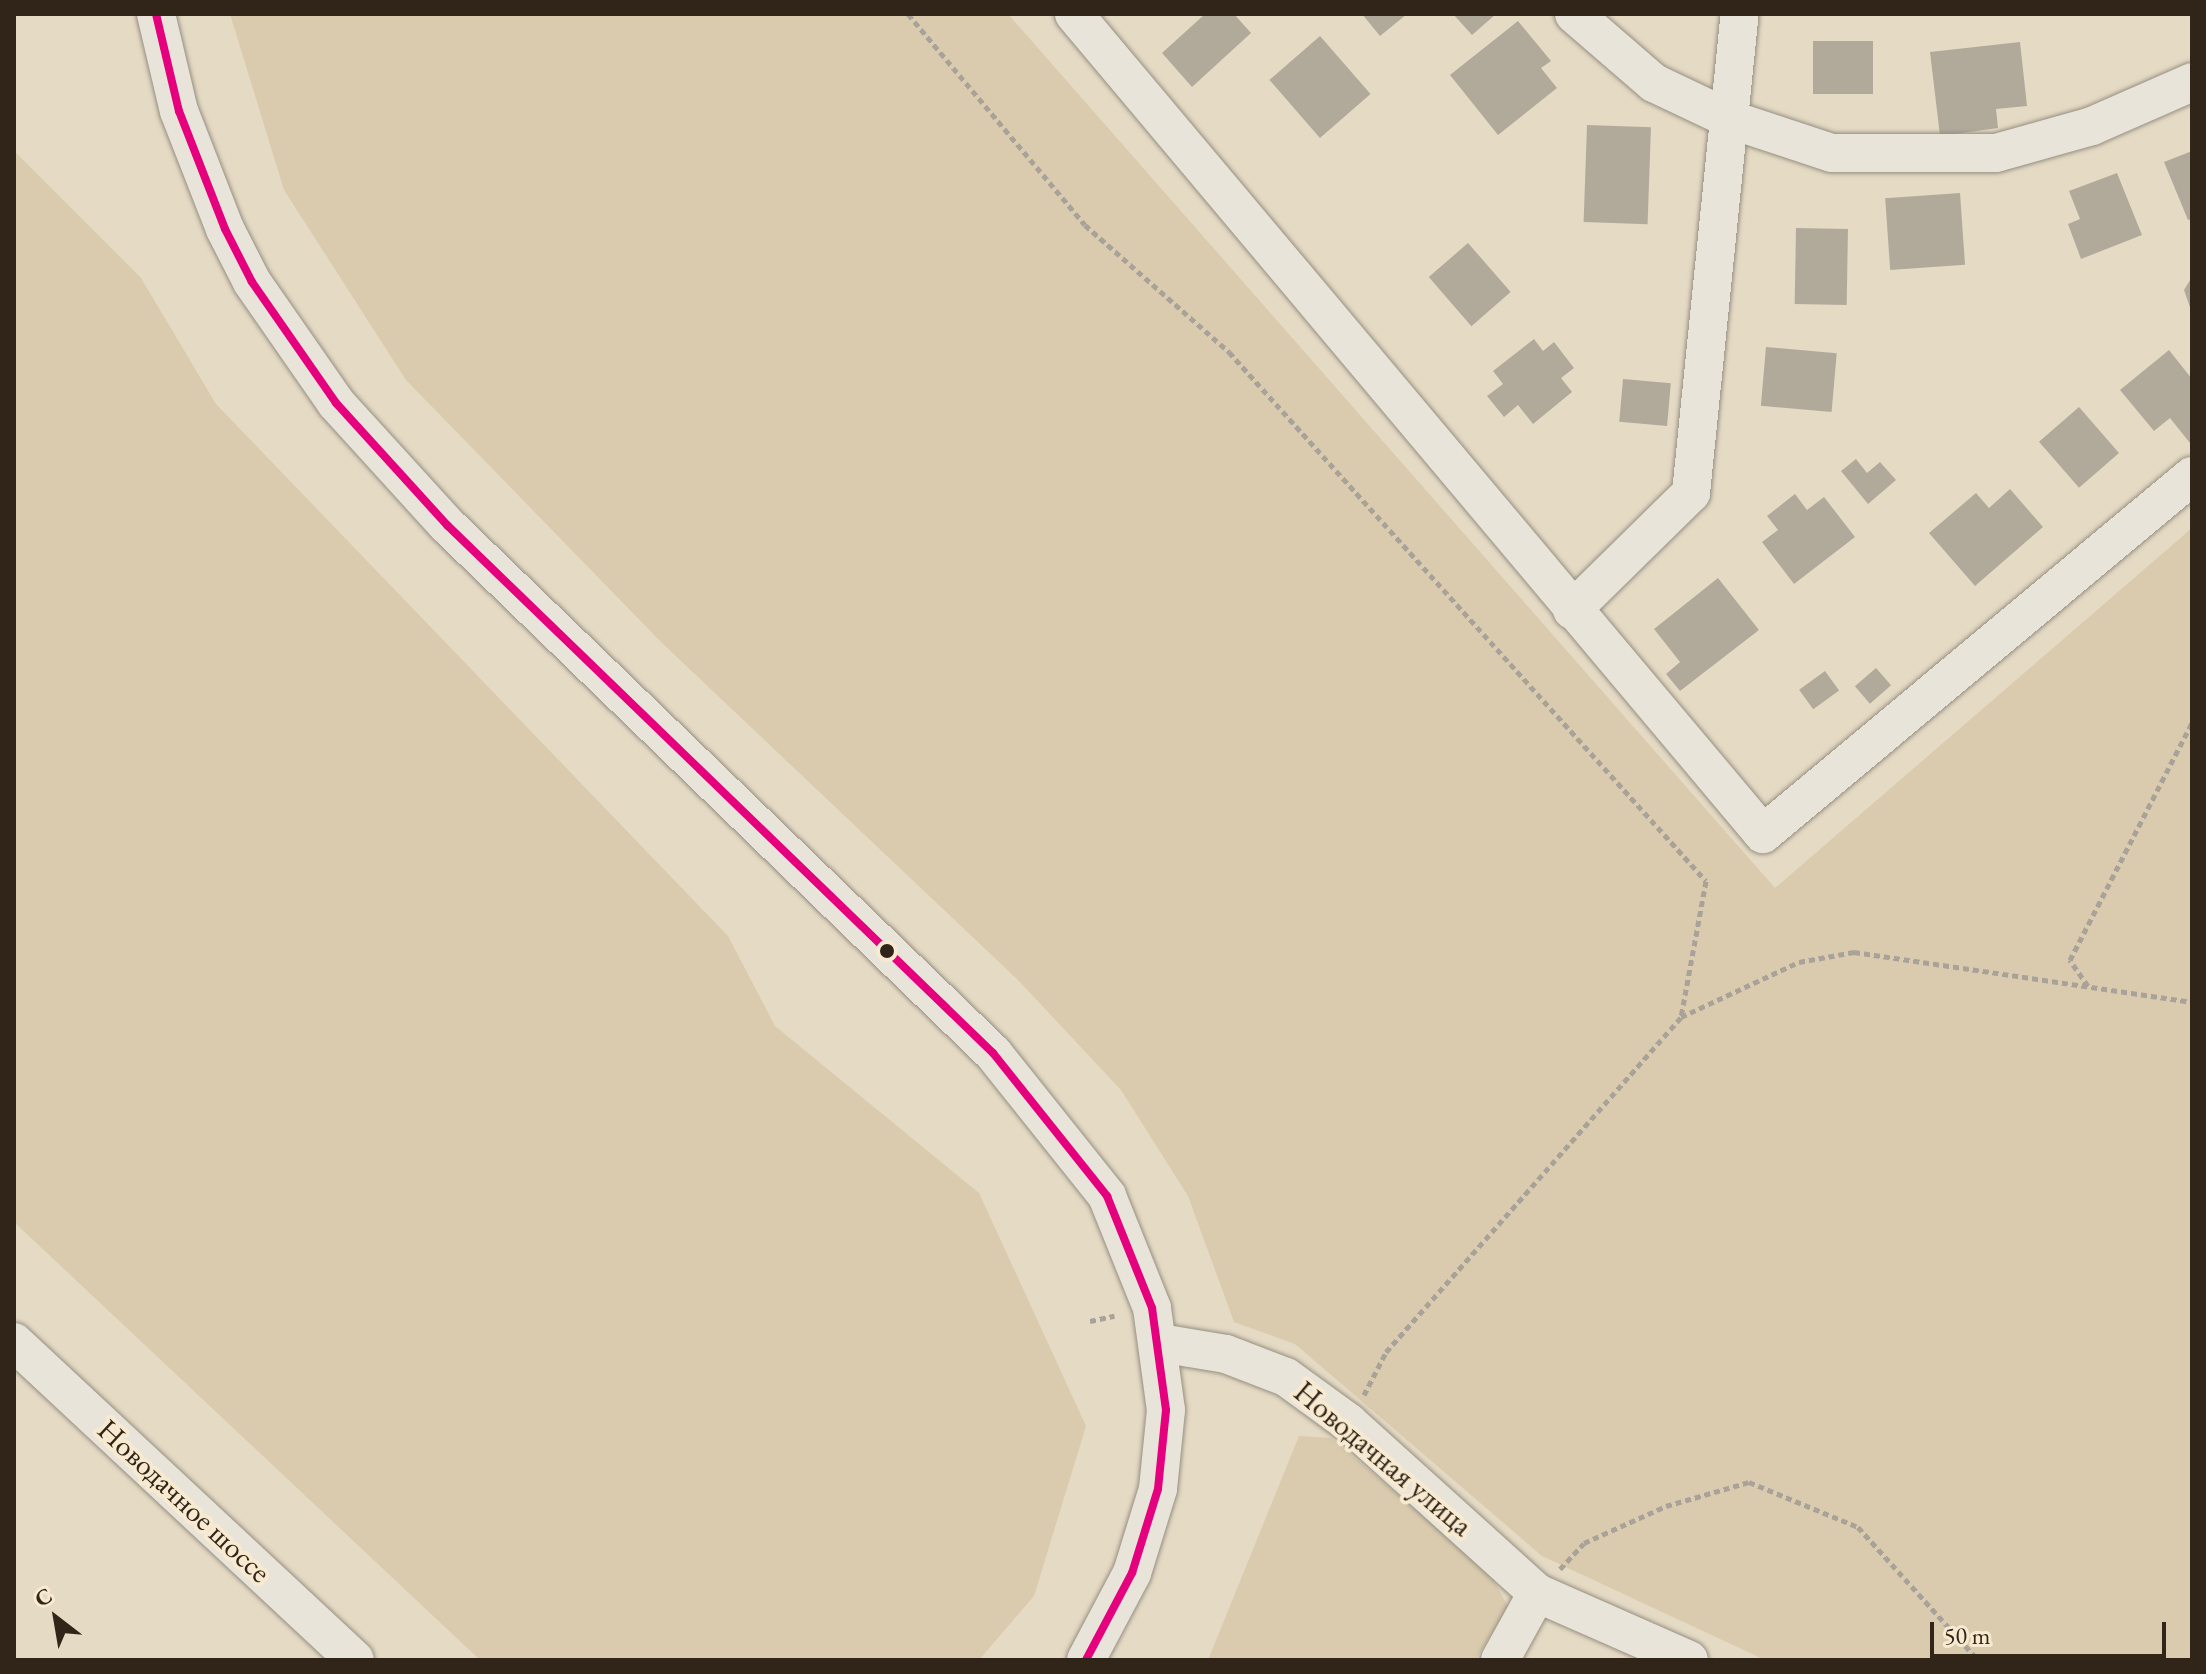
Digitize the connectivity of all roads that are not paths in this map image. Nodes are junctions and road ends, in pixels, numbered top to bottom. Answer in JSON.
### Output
{"nodes":[{"id":1,"x":156,"y":14,"type":"edge"},
{"id":2,"x":1074,"y":14,"type":"edge"},
{"id":3,"x":1574,"y":14,"type":"edge"},
{"id":4,"x":1740,"y":14,"type":"edge"},
{"id":5,"x":2192,"y":82,"type":"edge"},
{"id":6,"x":1732,"y":120,"type":"junction"},
{"id":7,"x":2192,"y":476,"type":"edge"},
{"id":8,"x":1572,"y":610,"type":"junction"},
{"id":9,"x":14,"y":1342,"type":"edge"},
{"id":10,"x":1160,"y":1343,"type":"junction"},
{"id":11,"x":1537,"y":1593,"type":"junction"},
{"id":12,"x":355,"y":1660,"type":"edge"},
{"id":13,"x":1086,"y":1660,"type":"edge"},
{"id":14,"x":1500,"y":1660,"type":"edge"},
{"id":15,"x":1689,"y":1660,"type":"edge"}],
"edges":[{"from":1,"to":10,"type":"street"},
{"from":2,"to":8,"type":"street"},
{"from":3,"to":6,"type":"street"},
{"from":4,"to":6,"type":"street"},
{"from":5,"to":6,"type":"street"},
{"from":6,"to":8,"type":"street"},
{"from":7,"to":8,"type":"street"},
{"from":9,"to":12,"type":"street","name":"Новодачное шоссе"},
{"from":10,"to":11,"type":"street","name":"Новодачная улица"},
{"from":10,"to":13,"type":"street"},
{"from":11,"to":14,"type":"street"},
{"from":11,"to":15,"type":"street","name":"Новодачная улица"}]}
